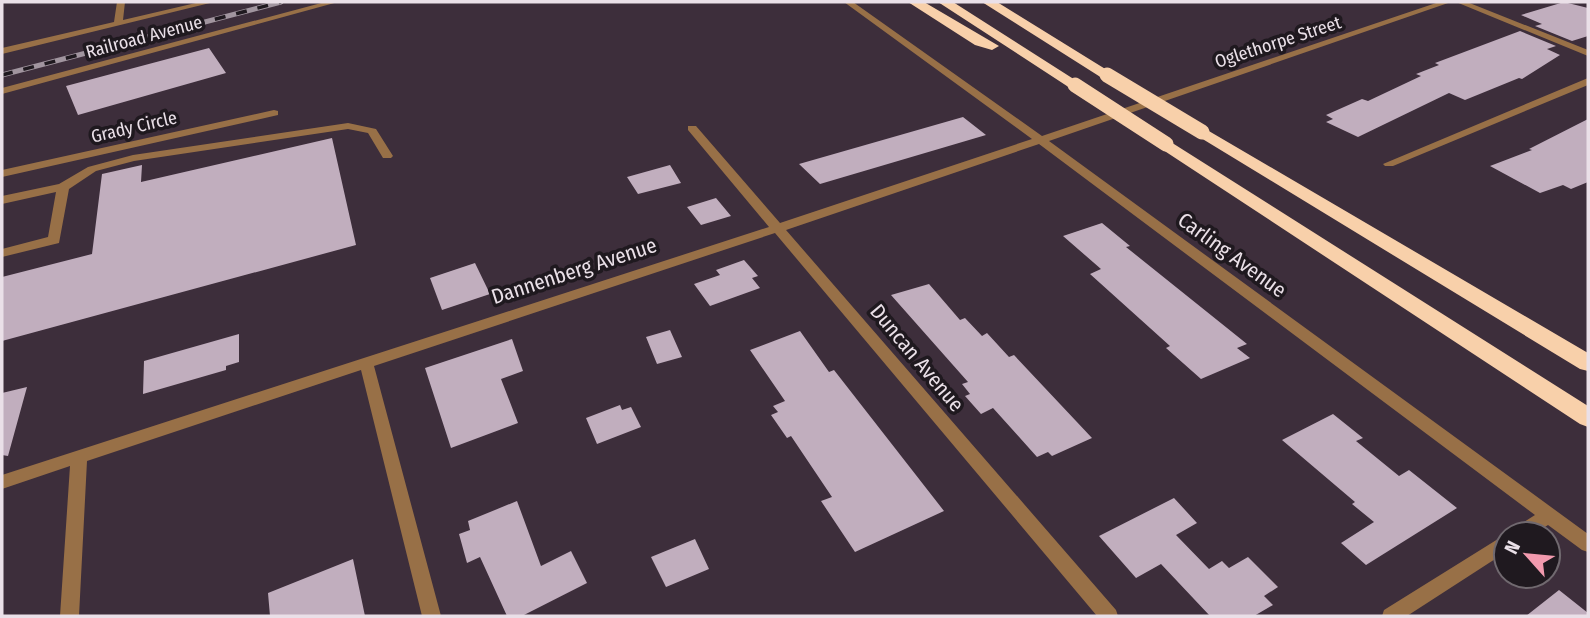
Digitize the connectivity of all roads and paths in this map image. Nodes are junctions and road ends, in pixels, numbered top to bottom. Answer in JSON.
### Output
{"nodes":[{"id":1,"x":121,"y":2,"type":"edge"},
{"id":2,"x":210,"y":2,"type":"edge"},
{"id":3,"x":334,"y":2,"type":"edge"},
{"id":4,"x":848,"y":2,"type":"edge"},
{"id":5,"x":915,"y":2,"type":"edge"},
{"id":6,"x":944,"y":2,"type":"edge"},
{"id":7,"x":988,"y":2,"type":"edge"},
{"id":8,"x":1447,"y":2,"type":"edge"},
{"id":9,"x":1460,"y":2,"type":"edge"},
{"id":10,"x":118,"y":23,"type":"junction"},
{"id":11,"x":2,"y":51,"type":"edge"},
{"id":12,"x":1588,"y":53,"type":"edge"},
{"id":13,"x":1041,"y":64,"type":"junction"},
{"id":14,"x":1588,"y":81,"type":"edge"},
{"id":15,"x":2,"y":92,"type":"edge"},
{"id":16,"x":1158,"y":98,"type":"joint"},
{"id":17,"x":274,"y":113,"type":"dead end"},
{"id":18,"x":692,"y":128,"type":"dead end"},
{"id":19,"x":1040,"y":140,"type":"junction"},
{"id":20,"x":387,"y":156,"type":"dead end"},
{"id":21,"x":1389,"y":164,"type":"dead end"},
{"id":22,"x":2,"y":174,"type":"edge"},
{"id":23,"x":63,"y":187,"type":"junction"},
{"id":24,"x":2,"y":200,"type":"edge"},
{"id":25,"x":777,"y":226,"type":"junction"},
{"id":26,"x":2,"y":253,"type":"edge"},
{"id":27,"x":366,"y":362,"type":"junction"},
{"id":28,"x":1588,"y":363,"type":"edge"},
{"id":29,"x":1588,"y":418,"type":"edge"},
{"id":30,"x":79,"y":458,"type":"junction"},
{"id":31,"x":2,"y":482,"type":"edge"},
{"id":32,"x":1549,"y":515,"type":"junction"},
{"id":33,"x":1541,"y":520,"type":"edge"},
{"id":34,"x":1588,"y":544,"type":"edge"},
{"id":35,"x":1492,"y":551,"type":"edge"},
{"id":36,"x":69,"y":616,"type":"edge"},
{"id":37,"x":432,"y":616,"type":"edge"},
{"id":38,"x":1109,"y":616,"type":"edge"},
{"id":39,"x":1391,"y":616,"type":"edge"}],
"edges":[{"from":1,"to":10,"type":"street"},
{"from":2,"to":10,"type":"street"},
{"from":3,"to":15,"type":"street","name":"Railroad Avenue"},
{"from":4,"to":19,"type":"street","name":"Carling Avenue"},
{"from":5,"to":13,"type":"highway"},
{"from":6,"to":13,"type":"highway"},
{"from":7,"to":28,"type":"highway","bridge":true},
{"from":8,"to":16,"type":"street","name":"Oglethorpe Street"},
{"from":9,"to":12,"type":"street"},
{"from":10,"to":11,"type":"street"},
{"from":13,"to":29,"type":"highway","bridge":true},
{"from":14,"to":21,"type":"street"},
{"from":16,"to":19,"type":"street","name":"Dannenberg Avenue"},
{"from":17,"to":22,"type":"street","name":"Grady Circle"},
{"from":18,"to":25,"type":"street","name":"Duncan Avenue"},
{"from":19,"to":25,"type":"street","name":"Dannenberg Avenue"},
{"from":19,"to":32,"type":"street","name":"Carling Avenue"},
{"from":20,"to":23,"type":"street"},
{"from":23,"to":24,"type":"street"},
{"from":23,"to":26,"type":"street"},
{"from":25,"to":27,"type":"street","name":"Dannenberg Avenue"},
{"from":25,"to":38,"type":"street","name":"Duncan Avenue"},
{"from":27,"to":30,"type":"street","name":"Dannenberg Avenue"},
{"from":27,"to":37,"type":"street"},
{"from":30,"to":31,"type":"street","name":"Dannenberg Avenue"},
{"from":30,"to":36,"type":"street"},
{"from":32,"to":33,"type":"street"},
{"from":32,"to":34,"type":"street","name":"Carling Avenue"},
{"from":35,"to":39,"type":"street"}]}
